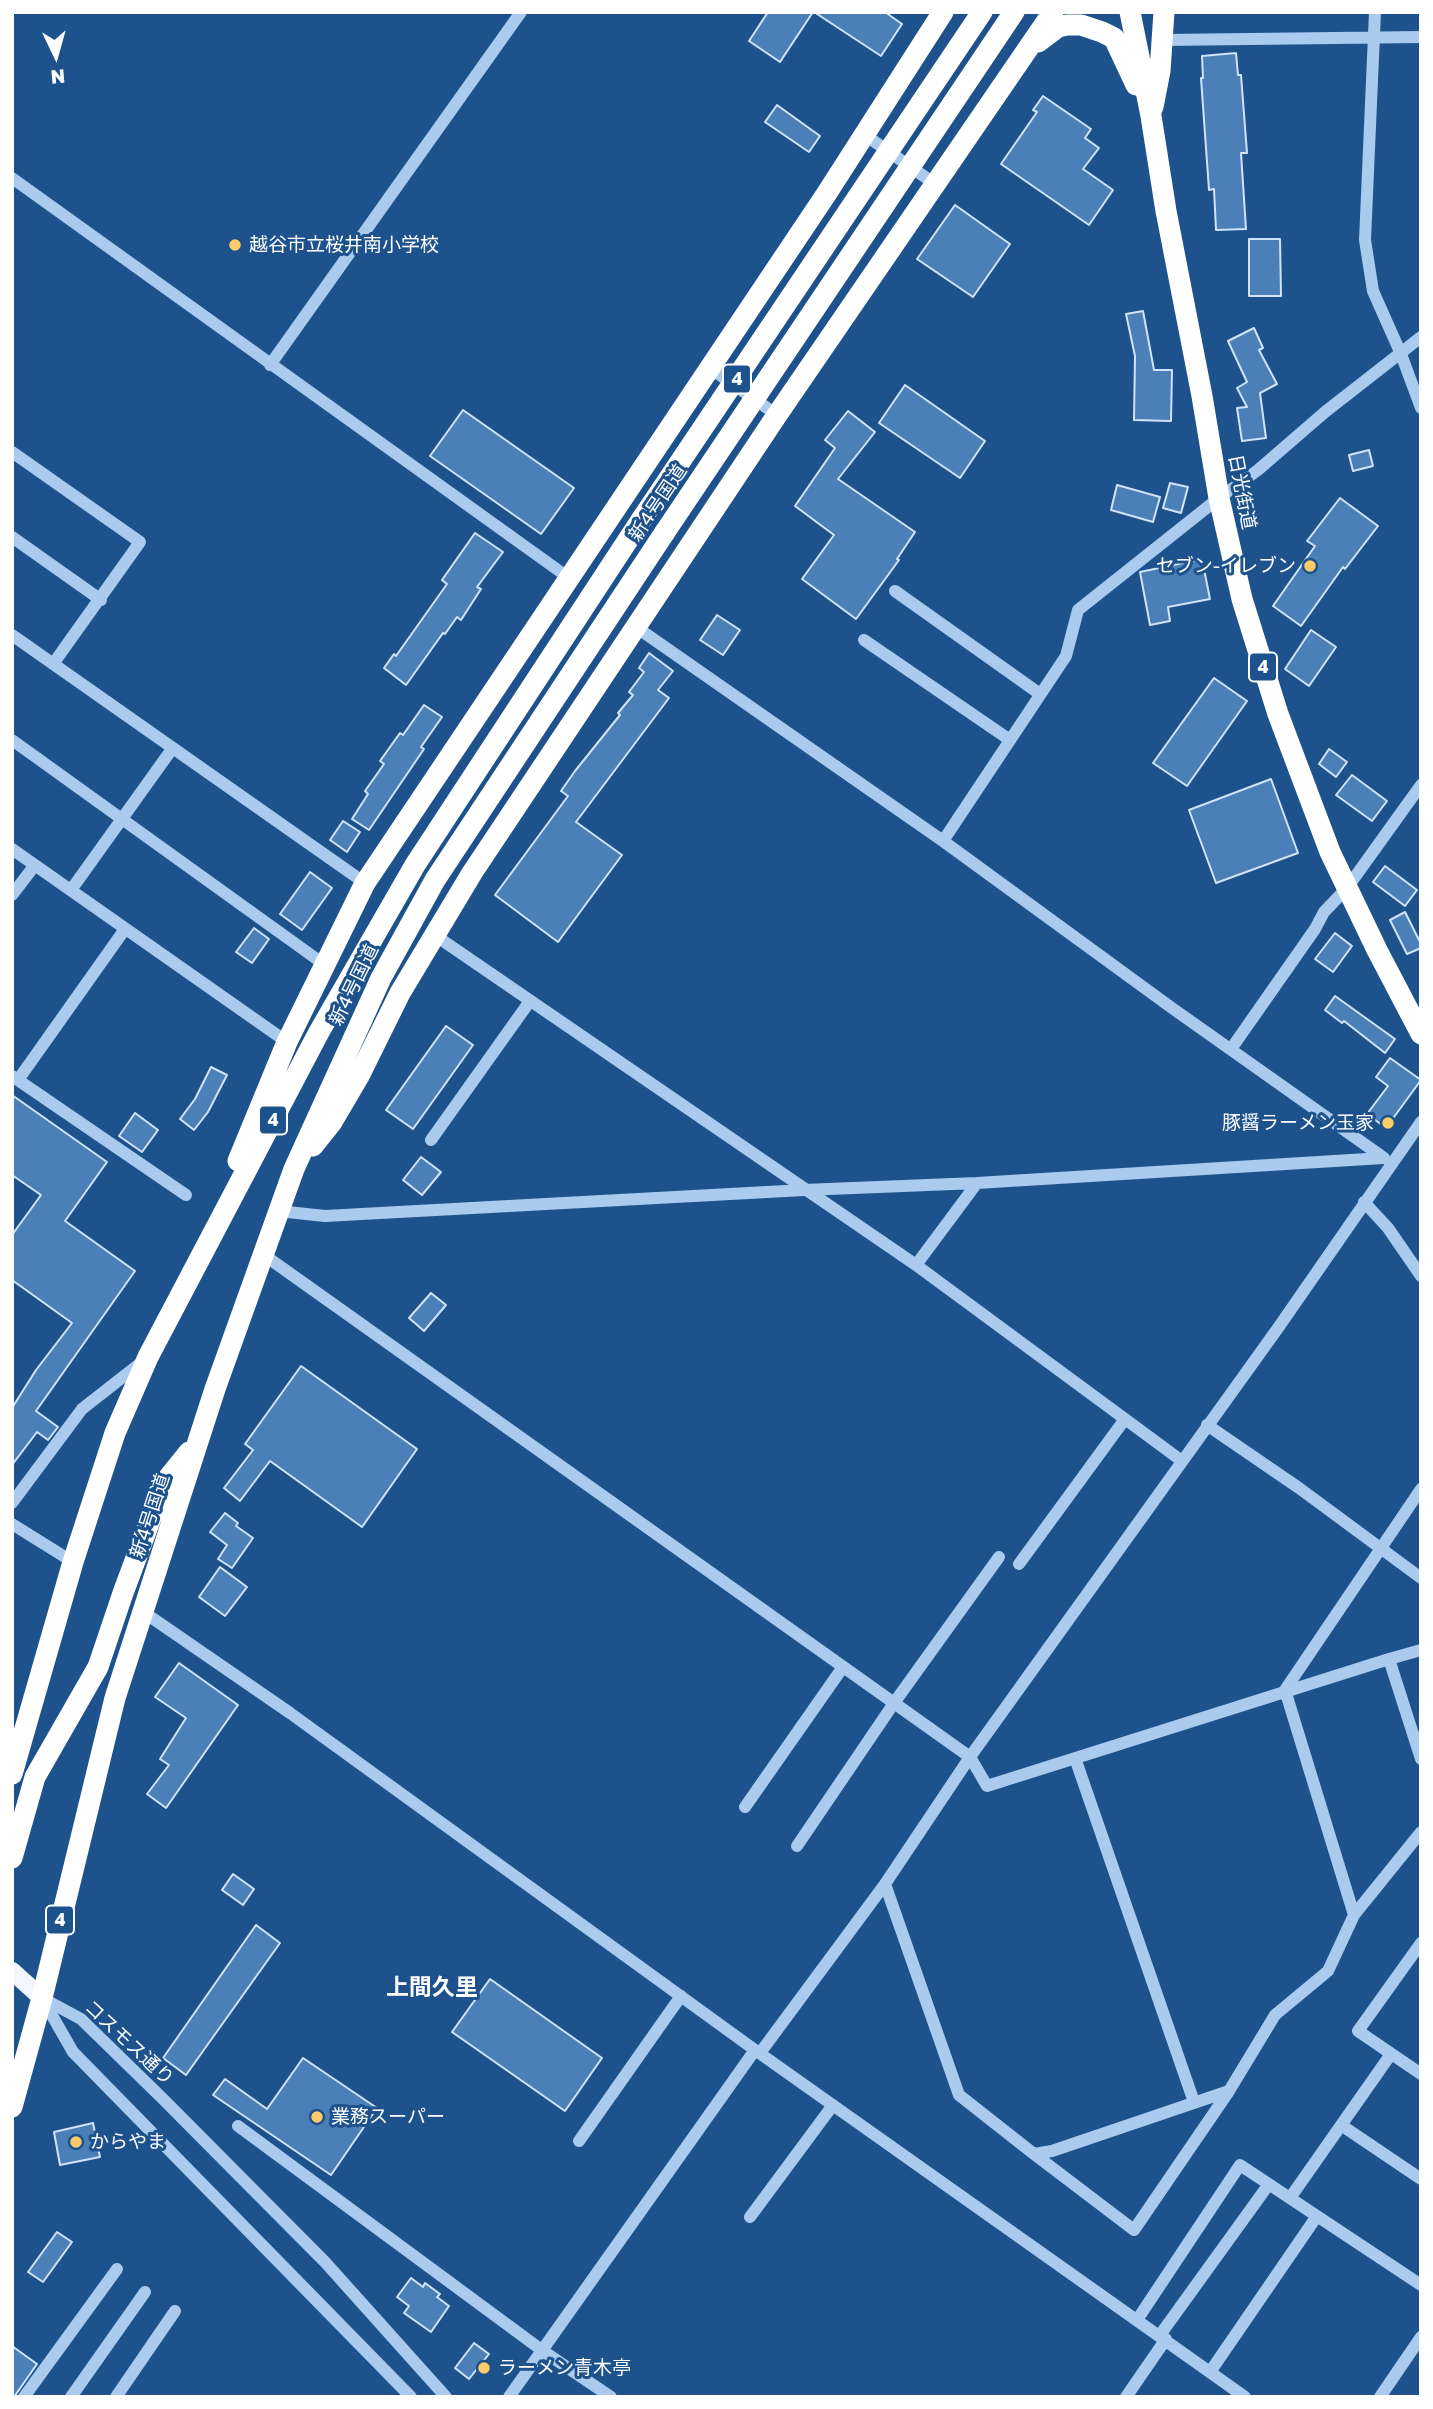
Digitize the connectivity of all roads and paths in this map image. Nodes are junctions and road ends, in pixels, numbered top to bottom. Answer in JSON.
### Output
{"nodes":[{"id":1,"x":521,"y":12,"type":"edge"},
{"id":2,"x":943,"y":12,"type":"edge"},
{"id":3,"x":982,"y":12,"type":"edge"},
{"id":4,"x":1014,"y":12,"type":"edge"},
{"id":5,"x":1053,"y":12,"type":"edge"},
{"id":6,"x":1130,"y":12,"type":"edge"},
{"id":7,"x":1164,"y":12,"type":"edge"},
{"id":8,"x":1375,"y":12,"type":"edge"},
{"id":9,"x":1421,"y":37,"type":"edge"},
{"id":10,"x":1374,"y":38,"type":"junction"},
{"id":11,"x":1163,"y":40,"type":"junction"},
{"id":12,"x":1027,"y":50,"type":"junction"},
{"id":13,"x":1151,"y":116,"type":"junction"},
{"id":14,"x":865,"y":135,"type":"junction"},
{"id":15,"x":12,"y":178,"type":"edge"},
{"id":16,"x":936,"y":184,"type":"junction"},
{"id":17,"x":1421,"y":337,"type":"edge"},
{"id":18,"x":1401,"y":354,"type":"junction"},
{"id":19,"x":270,"y":365,"type":"junction"},
{"id":20,"x":710,"y":368,"type":"junction"},
{"id":21,"x":1421,"y":408,"type":"edge"},
{"id":22,"x":776,"y":415,"type":"junction"},
{"id":23,"x":12,"y":452,"type":"edge"},
{"id":24,"x":1219,"y":498,"type":"junction"},
{"id":25,"x":12,"y":537,"type":"edge"},
{"id":26,"x":569,"y":578,"type":"junction"},
{"id":27,"x":895,"y":591,"type":"dead end"},
{"id":28,"x":101,"y":600,"type":"junction"},
{"id":29,"x":636,"y":627,"type":"junction"},
{"id":30,"x":12,"y":635,"type":"edge"},
{"id":31,"x":864,"y":640,"type":"dead end"},
{"id":32,"x":53,"y":664,"type":"junction"},
{"id":33,"x":1040,"y":694,"type":"junction"},
{"id":34,"x":12,"y":740,"type":"edge"},
{"id":35,"x":1010,"y":740,"type":"junction"},
{"id":36,"x":172,"y":749,"type":"junction"},
{"id":37,"x":1421,"y":785,"type":"edge"},
{"id":38,"x":122,"y":819,"type":"junction"},
{"id":39,"x":943,"y":841,"type":"junction"},
{"id":40,"x":12,"y":849,"type":"edge"},
{"id":41,"x":35,"y":865,"type":"junction"},
{"id":42,"x":365,"y":883,"type":"junction"},
{"id":43,"x":1347,"y":888,"type":"junction"},
{"id":44,"x":71,"y":890,"type":"junction"},
{"id":45,"x":12,"y":895,"type":"edge"},
{"id":46,"x":125,"y":929,"type":"junction"},
{"id":47,"x":436,"y":936,"type":"junction"},
{"id":48,"x":325,"y":965,"type":"junction"},
{"id":49,"x":530,"y":1001,"type":"junction"},
{"id":50,"x":1421,"y":1034,"type":"edge"},
{"id":51,"x":287,"y":1042,"type":"junction"},
{"id":52,"x":1231,"y":1049,"type":"junction"},
{"id":53,"x":15,"y":1078,"type":"edge"},
{"id":54,"x":1421,"y":1122,"type":"edge"},
{"id":55,"x":432,"y":1140,"type":"dead end"},
{"id":56,"x":1387,"y":1161,"type":"junction"},
{"id":57,"x":293,"y":1169,"type":"junction"},
{"id":58,"x":977,"y":1183,"type":"junction"},
{"id":59,"x":804,"y":1190,"type":"junction"},
{"id":60,"x":186,"y":1195,"type":"dead end"},
{"id":61,"x":1364,"y":1202,"type":"junction"},
{"id":62,"x":225,"y":1210,"type":"junction"},
{"id":63,"x":278,"y":1211,"type":"junction"},
{"id":64,"x":264,"y":1255,"type":"junction"},
{"id":65,"x":916,"y":1265,"type":"junction"},
{"id":66,"x":1421,"y":1276,"type":"edge"},
{"id":67,"x":148,"y":1357,"type":"junction"},
{"id":68,"x":1125,"y":1419,"type":"junction"},
{"id":69,"x":1207,"y":1426,"type":"junction"},
{"id":70,"x":199,"y":1439,"type":"junction"},
{"id":71,"x":1182,"y":1461,"type":"junction"},
{"id":72,"x":1421,"y":1489,"type":"edge"},
{"id":73,"x":12,"y":1503,"type":"edge"},
{"id":74,"x":12,"y":1524,"type":"edge"},
{"id":75,"x":1379,"y":1548,"type":"junction"},
{"id":76,"x":999,"y":1557,"type":"dead end"},
{"id":77,"x":73,"y":1562,"type":"junction"},
{"id":78,"x":1020,"y":1564,"type":"dead end"},
{"id":79,"x":1421,"y":1578,"type":"edge"},
{"id":80,"x":142,"y":1611,"type":"junction"},
{"id":81,"x":1421,"y":1650,"type":"edge"},
{"id":82,"x":1388,"y":1659,"type":"junction"},
{"id":83,"x":843,"y":1667,"type":"junction"},
{"id":84,"x":1285,"y":1690,"type":"junction"},
{"id":85,"x":894,"y":1703,"type":"junction"},
{"id":86,"x":970,"y":1757,"type":"junction"},
{"id":87,"x":1075,"y":1758,"type":"junction"},
{"id":88,"x":1421,"y":1759,"type":"edge"},
{"id":89,"x":12,"y":1774,"type":"edge"},
{"id":90,"x":745,"y":1807,"type":"dead end"},
{"id":91,"x":1421,"y":1832,"type":"edge"},
{"id":92,"x":797,"y":1846,"type":"dead end"},
{"id":93,"x":12,"y":1858,"type":"edge"},
{"id":94,"x":885,"y":1884,"type":"junction"},
{"id":95,"x":1354,"y":1915,"type":"junction"},
{"id":96,"x":1421,"y":1943,"type":"edge"},
{"id":97,"x":12,"y":1971,"type":"edge"},
{"id":98,"x":681,"y":1996,"type":"junction"},
{"id":99,"x":41,"y":1998,"type":"junction"},
{"id":100,"x":757,"y":2052,"type":"junction"},
{"id":101,"x":1391,"y":2054,"type":"junction"},
{"id":102,"x":1421,"y":2074,"type":"edge"},
{"id":103,"x":1229,"y":2091,"type":"junction"},
{"id":104,"x":1194,"y":2102,"type":"junction"},
{"id":105,"x":833,"y":2105,"type":"junction"},
{"id":106,"x":12,"y":2107,"type":"edge"},
{"id":107,"x":1341,"y":2125,"type":"junction"},
{"id":108,"x":238,"y":2126,"type":"dead end"},
{"id":109,"x":579,"y":2141,"type":"dead end"},
{"id":110,"x":1034,"y":2154,"type":"junction"},
{"id":111,"x":1421,"y":2179,"type":"edge"},
{"id":112,"x":1269,"y":2184,"type":"junction"},
{"id":113,"x":1290,"y":2197,"type":"junction"},
{"id":114,"x":750,"y":2217,"type":"dead end"},
{"id":115,"x":1317,"y":2217,"type":"junction"},
{"id":116,"x":117,"y":2269,"type":"dead end"},
{"id":117,"x":1421,"y":2285,"type":"edge"},
{"id":118,"x":145,"y":2292,"type":"dead end"},
{"id":119,"x":175,"y":2311,"type":"dead end"},
{"id":120,"x":1137,"y":2320,"type":"junction"},
{"id":121,"x":1163,"y":2337,"type":"junction"},
{"id":122,"x":1421,"y":2337,"type":"edge"},
{"id":123,"x":543,"y":2351,"type":"junction"},
{"id":124,"x":1210,"y":2372,"type":"junction"},
{"id":125,"x":24,"y":2397,"type":"edge"},
{"id":126,"x":71,"y":2397,"type":"edge"},
{"id":127,"x":116,"y":2397,"type":"edge"},
{"id":128,"x":411,"y":2397,"type":"edge"},
{"id":129,"x":446,"y":2397,"type":"edge"},
{"id":130,"x":509,"y":2397,"type":"edge"},
{"id":131,"x":611,"y":2397,"type":"edge"},
{"id":132,"x":1126,"y":2397,"type":"edge"},
{"id":133,"x":1245,"y":2397,"type":"edge"},
{"id":134,"x":1380,"y":2397,"type":"edge"}],
"edges":[{"from":1,"to":19,"type":"street"},
{"from":2,"to":14,"type":"highway"},
{"from":3,"to":62,"type":"highway","name":"新4号国道","number":"4","bridge":true},
{"from":4,"to":57,"type":"highway","name":"新4号国道","number":"4","bridge":true},
{"from":5,"to":12,"type":"highway"},
{"from":6,"to":13,"type":"highway","name":"日光街道","number":"4"},
{"from":7,"to":11,"type":"highway","number":"4"},
{"from":8,"to":10,"type":"street"},
{"from":9,"to":10,"type":"street"},
{"from":10,"to":11,"type":"street"},
{"from":10,"to":18,"type":"street"},
{"from":11,"to":13,"type":"highway","number":"4"},
{"from":12,"to":13,"type":"highway"},
{"from":12,"to":16,"type":"highway"},
{"from":13,"to":24,"type":"highway","name":"日光街道","number":"4"},
{"from":14,"to":16,"type":"street"},
{"from":14,"to":20,"type":"highway"},
{"from":15,"to":19,"type":"street"},
{"from":16,"to":22,"type":"highway"},
{"from":17,"to":18,"type":"street"},
{"from":18,"to":21,"type":"street"},
{"from":18,"to":24,"type":"street"},
{"from":19,"to":26,"type":"street"},
{"from":20,"to":22,"type":"street"},
{"from":20,"to":26,"type":"highway"},
{"from":22,"to":29,"type":"highway"},
{"from":23,"to":28,"type":"street"},
{"from":24,"to":33,"type":"street"},
{"from":24,"to":43,"type":"highway","name":"日光街道","number":"4"},
{"from":25,"to":28,"type":"street"},
{"from":26,"to":42,"type":"highway"},
{"from":27,"to":33,"type":"street"},
{"from":28,"to":32,"type":"street"},
{"from":29,"to":39,"type":"street"},
{"from":29,"to":47,"type":"highway"},
{"from":30,"to":32,"type":"street"},
{"from":31,"to":35,"type":"street"},
{"from":32,"to":36,"type":"street"},
{"from":33,"to":35,"type":"street"},
{"from":34,"to":38,"type":"street"},
{"from":35,"to":39,"type":"street"},
{"from":36,"to":38,"type":"street"},
{"from":36,"to":42,"type":"street"},
{"from":37,"to":43,"type":"street"},
{"from":38,"to":44,"type":"street"},
{"from":38,"to":48,"type":"street"},
{"from":39,"to":52,"type":"street"},
{"from":40,"to":41,"type":"street"},
{"from":41,"to":44,"type":"street"},
{"from":41,"to":45,"type":"street"},
{"from":42,"to":48,"type":"highway"},
{"from":43,"to":50,"type":"highway","name":"日光街道","number":"4"},
{"from":43,"to":52,"type":"street"},
{"from":44,"to":46,"type":"street"},
{"from":46,"to":51,"type":"street"},
{"from":46,"to":53,"type":"street"},
{"from":47,"to":49,"type":"street"},
{"from":47,"to":57,"type":"highway"},
{"from":48,"to":51,"type":"highway"},
{"from":49,"to":55,"type":"street"},
{"from":49,"to":59,"type":"street"},
{"from":51,"to":62,"type":"highway"},
{"from":52,"to":56,"type":"street"},
{"from":53,"to":60,"type":"street"},
{"from":54,"to":56,"type":"street"},
{"from":56,"to":58,"type":"street"},
{"from":56,"to":61,"type":"street"},
{"from":57,"to":63,"type":"highway","name":"新4号国道","number":"4"},
{"from":58,"to":59,"type":"street"},
{"from":58,"to":65,"type":"street"},
{"from":59,"to":63,"type":"street"},
{"from":59,"to":65,"type":"street"},
{"from":61,"to":66,"type":"street"},
{"from":61,"to":69,"type":"street"},
{"from":62,"to":67,"type":"highway","name":"新4号国道","number":"4"},
{"from":63,"to":64,"type":"highway","name":"新4号国道","number":"4"},
{"from":64,"to":70,"type":"highway","name":"新4号国道","number":"4"},
{"from":64,"to":83,"type":"street"},
{"from":65,"to":68,"type":"street"},
{"from":67,"to":73,"type":"street"},
{"from":67,"to":77,"type":"highway","name":"新4号国道","number":"4"},
{"from":68,"to":71,"type":"street"},
{"from":68,"to":78,"type":"street"},
{"from":69,"to":71,"type":"street"},
{"from":69,"to":75,"type":"street"},
{"from":70,"to":80,"type":"highway","name":"新4号国道","number":"4"},
{"from":70,"to":93,"type":"highway"},
{"from":71,"to":86,"type":"street"},
{"from":72,"to":75,"type":"street"},
{"from":74,"to":77,"type":"street"},
{"from":75,"to":79,"type":"street"},
{"from":75,"to":84,"type":"street"},
{"from":76,"to":85,"type":"street"},
{"from":77,"to":89,"type":"highway","name":"新4号国道","number":"4"},
{"from":80,"to":98,"type":"street"},
{"from":80,"to":99,"type":"highway","name":"新4号国道","number":"4"},
{"from":81,"to":82,"type":"street"},
{"from":82,"to":84,"type":"street"},
{"from":82,"to":88,"type":"street"},
{"from":83,"to":85,"type":"street"},
{"from":83,"to":90,"type":"street"},
{"from":84,"to":87,"type":"street"},
{"from":84,"to":95,"type":"street"},
{"from":85,"to":86,"type":"street"},
{"from":85,"to":92,"type":"street"},
{"from":86,"to":87,"type":"street"},
{"from":86,"to":94,"type":"street"},
{"from":87,"to":104,"type":"street"},
{"from":91,"to":95,"type":"street"},
{"from":94,"to":100,"type":"street"},
{"from":94,"to":110,"type":"street"},
{"from":95,"to":103,"type":"street"},
{"from":96,"to":101,"type":"street"},
{"from":97,"to":99,"type":"main road"},
{"from":98,"to":100,"type":"street"},
{"from":98,"to":109,"type":"street"},
{"from":99,"to":106,"type":"highway","name":"新4号国道","number":"4"},
{"from":99,"to":128,"type":"street","name":"コスモス通り"},
{"from":99,"to":129,"type":"street","name":"コスモス通り"},
{"from":100,"to":105,"type":"street"},
{"from":100,"to":123,"type":"street"},
{"from":101,"to":102,"type":"street"},
{"from":101,"to":107,"type":"street"},
{"from":103,"to":104,"type":"street"},
{"from":103,"to":110,"type":"street"},
{"from":104,"to":110,"type":"street"},
{"from":105,"to":114,"type":"street"},
{"from":105,"to":120,"type":"street"},
{"from":107,"to":111,"type":"street"},
{"from":107,"to":113,"type":"street"},
{"from":108,"to":123,"type":"street"},
{"from":112,"to":113,"type":"street"},
{"from":112,"to":120,"type":"street"},
{"from":112,"to":121,"type":"street"},
{"from":113,"to":115,"type":"street"},
{"from":115,"to":117,"type":"street"},
{"from":115,"to":124,"type":"street"},
{"from":116,"to":125,"type":"street"},
{"from":118,"to":126,"type":"street"},
{"from":119,"to":127,"type":"street"},
{"from":120,"to":121,"type":"street"},
{"from":121,"to":124,"type":"street"},
{"from":121,"to":132,"type":"street"},
{"from":122,"to":134,"type":"street"},
{"from":123,"to":130,"type":"street"},
{"from":123,"to":131,"type":"street"},
{"from":124,"to":133,"type":"street"}]}
